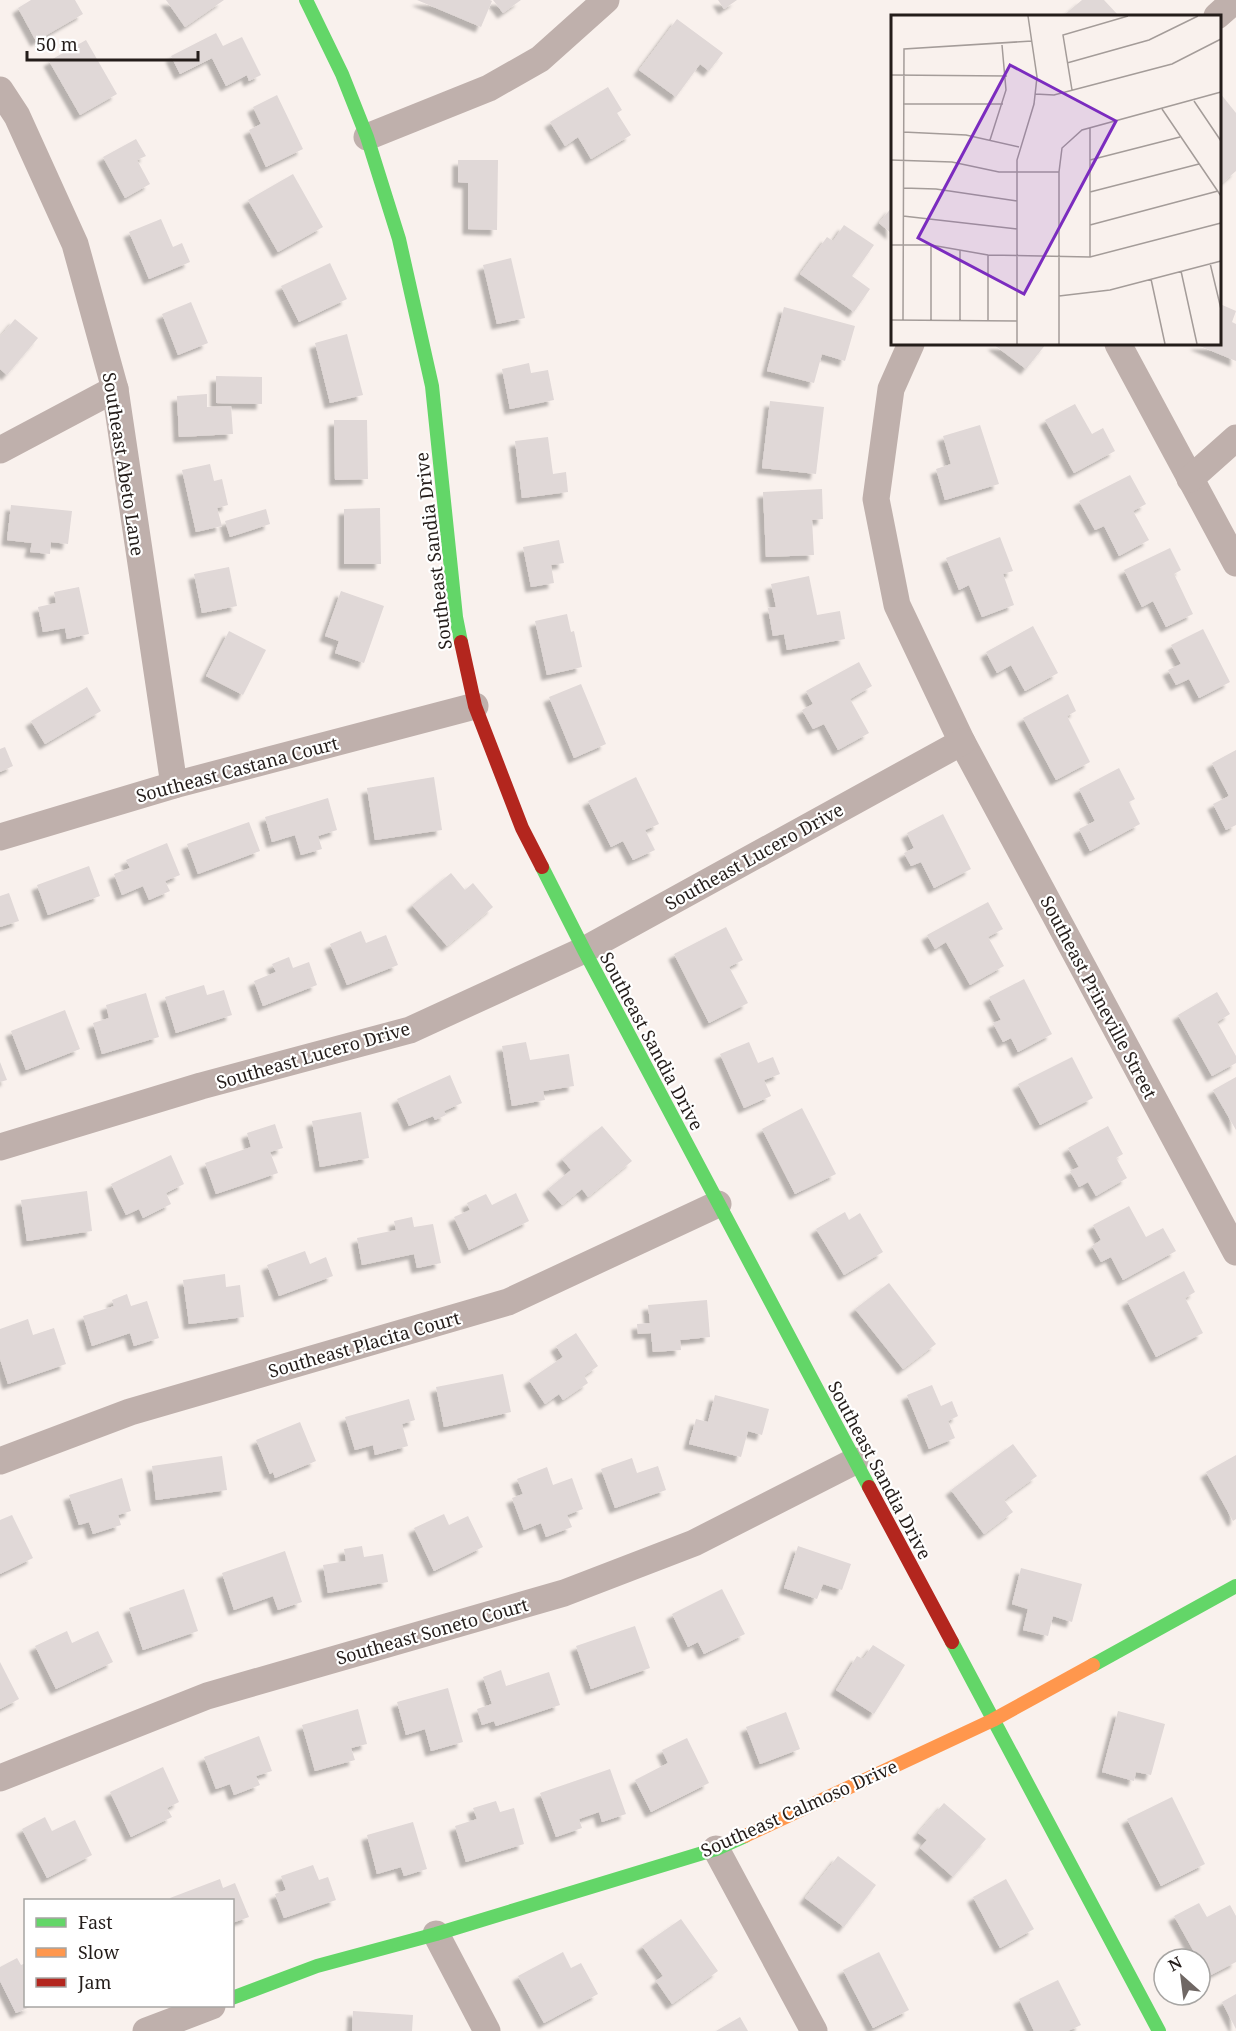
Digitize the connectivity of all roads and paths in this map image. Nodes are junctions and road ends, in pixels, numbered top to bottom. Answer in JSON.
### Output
{"nodes":[{"id":1,"x":306,"y":0,"type":"edge"},
{"id":2,"x":606,"y":0,"type":"edge"},
{"id":3,"x":1235,"y":0,"type":"edge"},
{"id":4,"x":1218,"y":15,"type":"edge"},
{"id":5,"x":0,"y":90,"type":"edge"},
{"id":6,"x":8,"y":121,"type":"edge"},
{"id":7,"x":367,"y":137,"type":"junction"},
{"id":8,"x":911,"y":345,"type":"edge"},
{"id":9,"x":1119,"y":345,"type":"edge"},
{"id":10,"x":114,"y":389,"type":"junction"},
{"id":11,"x":1236,"y":438,"type":"edge"},
{"id":12,"x":0,"y":450,"type":"edge"},
{"id":13,"x":1190,"y":479,"type":"junction"},
{"id":14,"x":1236,"y":563,"type":"edge"},
{"id":15,"x":475,"y":706,"type":"junction"},
{"id":16,"x":962,"y":742,"type":"junction"},
{"id":17,"x":174,"y":785,"type":"junction"},
{"id":18,"x":0,"y":837,"type":"edge"},
{"id":19,"x":584,"y":950,"type":"junction"},
{"id":20,"x":0,"y":1147,"type":"edge"},
{"id":21,"x":718,"y":1204,"type":"junction"},
{"id":22,"x":1236,"y":1252,"type":"edge"},
{"id":23,"x":0,"y":1461,"type":"edge"},
{"id":24,"x":855,"y":1461,"type":"junction"},
{"id":25,"x":1236,"y":1586,"type":"edge"},
{"id":26,"x":993,"y":1720,"type":"junction"},
{"id":27,"x":0,"y":1778,"type":"edge"},
{"id":28,"x":716,"y":1849,"type":"junction"},
{"id":29,"x":436,"y":1934,"type":"junction"},
{"id":30,"x":234,"y":1997,"type":"edge"},
{"id":31,"x":209,"y":2007,"type":"edge"},
{"id":32,"x":149,"y":2030,"type":"edge"},
{"id":33,"x":487,"y":2031,"type":"edge"},
{"id":34,"x":813,"y":2031,"type":"edge"},
{"id":35,"x":1159,"y":2031,"type":"edge"}],
"edges":[{"from":1,"to":7,"type":"street","name":"Southeast Sandia Drive"},
{"from":2,"to":7,"type":"street"},
{"from":3,"to":4,"type":"street"},
{"from":5,"to":6,"type":"street","name":"Southeast Abeto Lane"},
{"from":6,"to":10,"type":"street","name":"Southeast Abeto Lane"},
{"from":7,"to":15,"type":"street","name":"Southeast Sandia Drive"},
{"from":8,"to":16,"type":"street","name":"Southeast Prineville Street"},
{"from":9,"to":13,"type":"street"},
{"from":10,"to":12,"type":"street"},
{"from":10,"to":17,"type":"street","name":"Southeast Abeto Lane"},
{"from":11,"to":13,"type":"street"},
{"from":13,"to":14,"type":"street"},
{"from":15,"to":17,"type":"street","name":"Southeast Castana Court"},
{"from":15,"to":19,"type":"street","name":"Southeast Sandia Drive"},
{"from":16,"to":19,"type":"street","name":"Southeast Lucero Drive"},
{"from":16,"to":22,"type":"street","name":"Southeast Prineville Street"},
{"from":17,"to":18,"type":"street","name":"Southeast Castana Court"},
{"from":19,"to":20,"type":"street","name":"Southeast Lucero Drive"},
{"from":19,"to":21,"type":"street","name":"Southeast Sandia Drive"},
{"from":21,"to":23,"type":"street","name":"Southeast Placita Court"},
{"from":21,"to":24,"type":"street","name":"Southeast Sandia Drive"},
{"from":24,"to":26,"type":"street","name":"Southeast Sandia Drive"},
{"from":24,"to":27,"type":"street","name":"Southeast Soneto Court"},
{"from":25,"to":26,"type":"street","name":"Southeast Calmoso Drive"},
{"from":26,"to":28,"type":"street","name":"Southeast Calmoso Drive"},
{"from":26,"to":35,"type":"street","name":"Southeast Sandia Drive"},
{"from":28,"to":29,"type":"street","name":"Southeast Calmoso Drive"},
{"from":28,"to":34,"type":"street"},
{"from":29,"to":30,"type":"street","name":"Southeast Calmoso Drive"},
{"from":29,"to":33,"type":"street"},
{"from":31,"to":32,"type":"street"}]}
